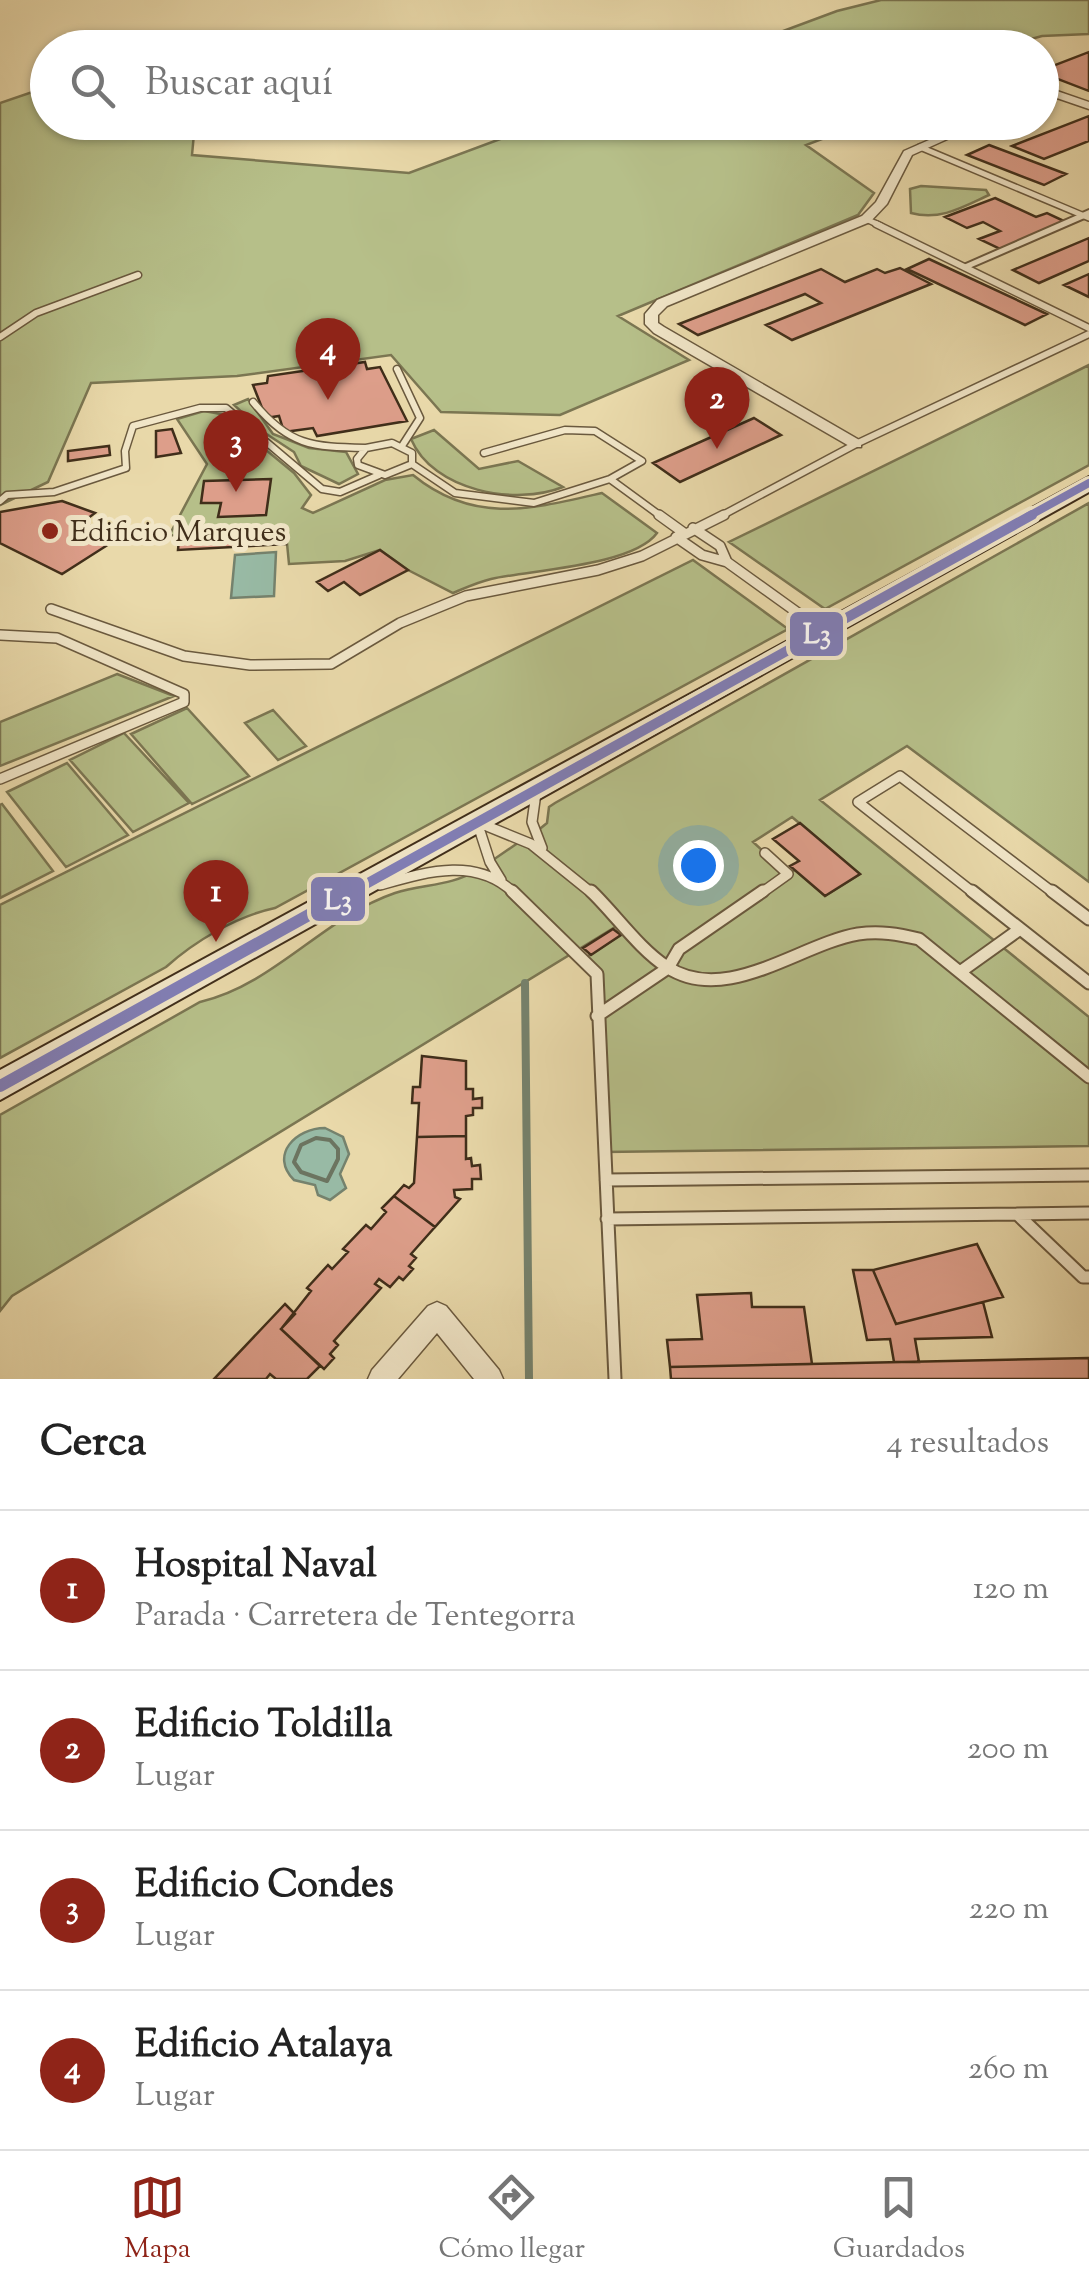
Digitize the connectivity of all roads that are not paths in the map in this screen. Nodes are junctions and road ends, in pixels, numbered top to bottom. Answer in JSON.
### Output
{"nodes":[{"id":1,"x":1059,"y":95,"type":"edge"},
{"id":2,"x":1089,"y":106,"type":"edge"},
{"id":3,"x":935,"y":140,"type":"edge"},
{"id":4,"x":920,"y":146,"type":"junction"},
{"id":5,"x":1087,"y":216,"type":"edge"},
{"id":6,"x":866,"y":219,"type":"junction"},
{"id":7,"x":964,"y":268,"type":"junction"},
{"id":8,"x":138,"y":275,"type":"dead end"},
{"id":9,"x":1089,"y":331,"type":"edge"},
{"id":10,"x":0,"y":337,"type":"edge"},
{"id":11,"x":397,"y":369,"type":"dead end"},
{"id":12,"x":253,"y":402,"type":"dead end"},
{"id":13,"x":856,"y":444,"type":"junction"},
{"id":14,"x":402,"y":446,"type":"junction"},
{"id":15,"x":366,"y":448,"type":"junction"},
{"id":16,"x":484,"y":454,"type":"dead end"},
{"id":17,"x":412,"y":464,"type":"junction"},
{"id":18,"x":379,"y":475,"type":"junction"},
{"id":19,"x":610,"y":479,"type":"junction"},
{"id":20,"x":1089,"y":483,"type":"edge"},
{"id":21,"x":0,"y":501,"type":"edge"},
{"id":22,"x":685,"y":533,"type":"junction"},
{"id":23,"x":726,"y":562,"type":"junction"},
{"id":24,"x":50,"y":609,"type":"dead end"},
{"id":25,"x":823,"y":630,"type":"junction"},
{"id":26,"x":0,"y":634,"type":"edge"},
{"id":27,"x":0,"y":779,"type":"edge"},
{"id":28,"x":538,"y":788,"type":"junction"},
{"id":29,"x":477,"y":822,"type":"junction"},
{"id":30,"x":542,"y":848,"type":"junction"},
{"id":31,"x":765,"y":853,"type":"dead end"},
{"id":32,"x":501,"y":880,"type":"junction"},
{"id":33,"x":339,"y":897,"type":"junction"},
{"id":34,"x":1089,"y":919,"type":"edge"},
{"id":35,"x":1020,"y":929,"type":"junction"},
{"id":36,"x":668,"y":968,"type":"junction"},
{"id":37,"x":960,"y":972,"type":"junction"},
{"id":38,"x":1089,"y":983,"type":"edge"},
{"id":39,"x":597,"y":1016,"type":"junction"},
{"id":40,"x":1089,"y":1077,"type":"edge"},
{"id":41,"x":0,"y":1086,"type":"edge"},
{"id":42,"x":1089,"y":1175,"type":"edge"},
{"id":43,"x":606,"y":1180,"type":"junction"},
{"id":44,"x":1089,"y":1213,"type":"edge"},
{"id":45,"x":1017,"y":1214,"type":"junction"},
{"id":46,"x":607,"y":1219,"type":"junction"},
{"id":47,"x":1089,"y":1277,"type":"edge"},
{"id":48,"x":381,"y":1379,"type":"edge"},
{"id":49,"x":490,"y":1379,"type":"edge"},
{"id":50,"x":615,"y":1379,"type":"edge"}],
"edges":[{"from":1,"to":2,"type":"street"},
{"from":3,"to":4,"type":"street"},
{"from":4,"to":5,"type":"lane"},
{"from":4,"to":6,"type":"street"},
{"from":5,"to":7,"type":"street"},
{"from":6,"to":7,"type":"lane"},
{"from":6,"to":13,"type":"street"},
{"from":7,"to":9,"type":"lane"},
{"from":8,"to":10,"type":"lane"},
{"from":9,"to":13,"type":"lane"},
{"from":11,"to":14,"type":"lane"},
{"from":12,"to":15,"type":"lane"},
{"from":13,"to":22,"type":"lane"},
{"from":14,"to":15,"type":"lane"},
{"from":14,"to":17,"type":"lane"},
{"from":15,"to":18,"type":"lane"},
{"from":16,"to":19,"type":"lane"},
{"from":17,"to":18,"type":"lane"},
{"from":17,"to":19,"type":"lane"},
{"from":18,"to":21,"type":"lane"},
{"from":19,"to":22,"type":"lane"},
{"from":20,"to":25,"type":"main road"},
{"from":22,"to":23,"type":"lane"},
{"from":22,"to":23,"type":"lane"},
{"from":22,"to":24,"type":"lane"},
{"from":23,"to":25,"type":"lane"},
{"from":25,"to":28,"type":"main road"},
{"from":26,"to":27,"type":"lane"},
{"from":28,"to":29,"type":"main road"},
{"from":28,"to":30,"type":"lane"},
{"from":29,"to":30,"type":"lane"},
{"from":29,"to":32,"type":"lane"},
{"from":29,"to":33,"type":"main road"},
{"from":30,"to":36,"type":"lane"},
{"from":31,"to":36,"type":"lane"},
{"from":32,"to":33,"type":"lane"},
{"from":32,"to":39,"type":"lane"},
{"from":33,"to":41,"type":"main road"},
{"from":34,"to":35,"type":"lane"},
{"from":35,"to":37,"type":"lane"},
{"from":35,"to":38,"type":"lane"},
{"from":36,"to":37,"type":"lane"},
{"from":36,"to":39,"type":"lane"},
{"from":37,"to":40,"type":"lane"},
{"from":39,"to":43,"type":"lane"},
{"from":42,"to":43,"type":"lane"},
{"from":43,"to":46,"type":"lane"},
{"from":44,"to":45,"type":"lane"},
{"from":45,"to":46,"type":"lane"},
{"from":45,"to":47,"type":"lane"},
{"from":46,"to":50,"type":"lane"},
{"from":48,"to":49,"type":"street"}]}
